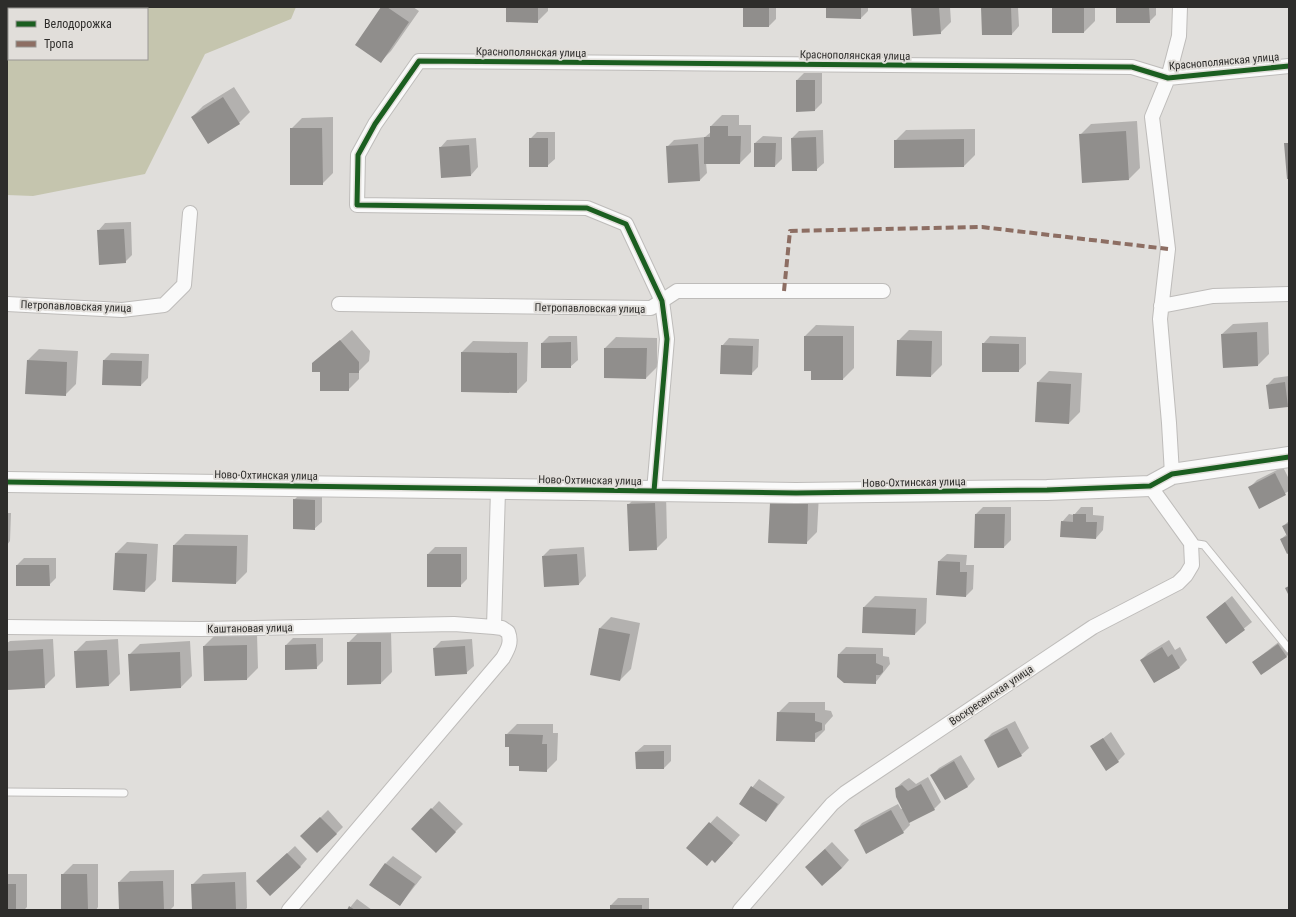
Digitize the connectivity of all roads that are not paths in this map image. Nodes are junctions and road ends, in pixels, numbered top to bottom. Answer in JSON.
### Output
{"nodes":[{"id":1,"x":1180,"y":7,"type":"edge"},
{"id":2,"x":1289,"y":66,"type":"edge"},
{"id":3,"x":1168,"y":78,"type":"junction"},
{"id":4,"x":190,"y":213,"type":"dead end"},
{"id":5,"x":883,"y":291,"type":"dead end"},
{"id":6,"x":1289,"y":294,"type":"edge"},
{"id":7,"x":662,"y":301,"type":"junction"},
{"id":8,"x":7,"y":304,"type":"edge"},
{"id":9,"x":340,"y":304,"type":"dead end"},
{"id":10,"x":1161,"y":306,"type":"junction"},
{"id":11,"x":1289,"y":457,"type":"edge"},
{"id":12,"x":1172,"y":474,"type":"junction"},
{"id":13,"x":7,"y":482,"type":"edge"},
{"id":14,"x":1150,"y":486,"type":"junction"},
{"id":15,"x":498,"y":490,"type":"junction"},
{"id":16,"x":654,"y":491,"type":"junction"},
{"id":17,"x":1191,"y":543,"type":"junction"},
{"id":18,"x":7,"y":627,"type":"edge"},
{"id":19,"x":494,"y":628,"type":"junction"},
{"id":20,"x":1289,"y":649,"type":"edge"},
{"id":21,"x":7,"y":792,"type":"edge"},
{"id":22,"x":124,"y":793,"type":"dead end"},
{"id":23,"x":289,"y":910,"type":"edge"},
{"id":24,"x":740,"y":910,"type":"edge"}],
"edges":[{"from":1,"to":3,"type":"street"},
{"from":2,"to":3,"type":"street","name":"Краснополянская улица"},
{"from":3,"to":7,"type":"street","name":"Краснополянская улица"},
{"from":3,"to":10,"type":"street"},
{"from":4,"to":8,"type":"street","name":"Петропавловская улица"},
{"from":5,"to":7,"type":"street","name":"Петропавловская улица"},
{"from":6,"to":10,"type":"street"},
{"from":7,"to":9,"type":"street","name":"Петропавловская улица"},
{"from":7,"to":16,"type":"street"},
{"from":10,"to":12,"type":"street"},
{"from":11,"to":12,"type":"street","name":"Ново-Охтинская улица"},
{"from":12,"to":14,"type":"street","name":"Ново-Охтинская улица"},
{"from":13,"to":15,"type":"street","name":"Ново-Охтинская улица"},
{"from":14,"to":16,"type":"street","name":"Ново-Охтинская улица"},
{"from":14,"to":17,"type":"street"},
{"from":15,"to":16,"type":"street","name":"Ново-Охтинская улица"},
{"from":15,"to":19,"type":"street"},
{"from":17,"to":20,"type":"lane"},
{"from":17,"to":24,"type":"street","name":"Воскресенская улица"},
{"from":18,"to":19,"type":"street","name":"Каштановая улица"},
{"from":19,"to":23,"type":"street"},
{"from":21,"to":22,"type":"lane"}]}
